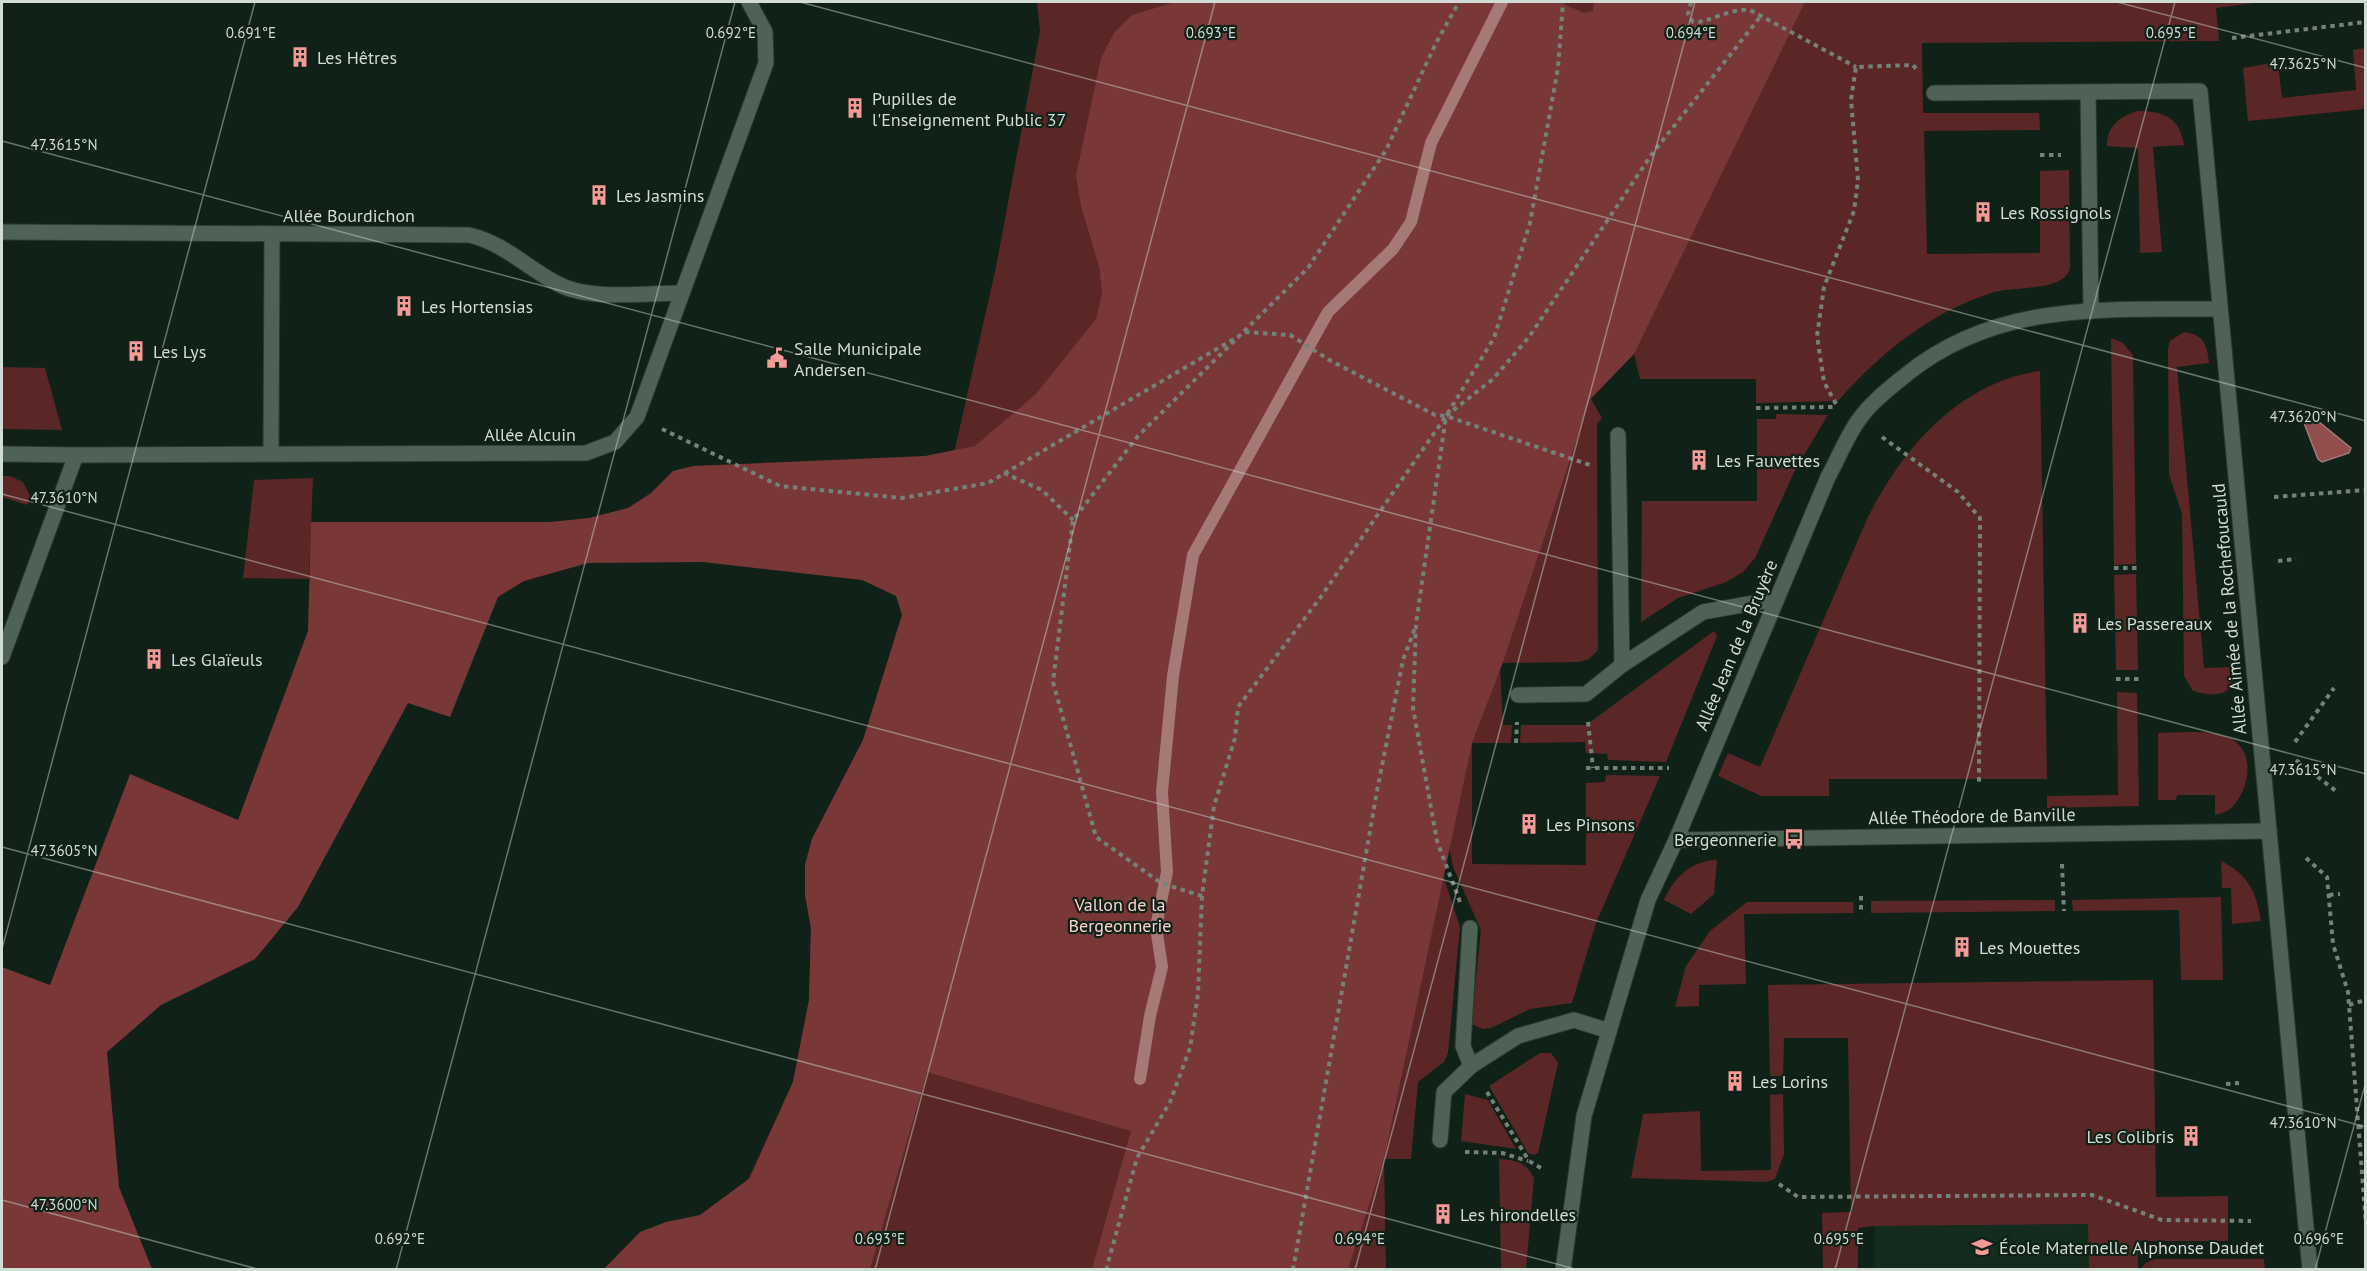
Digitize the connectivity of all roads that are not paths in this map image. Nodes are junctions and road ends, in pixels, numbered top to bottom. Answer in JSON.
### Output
{"nodes":[{"id":1,"x":749,"y":2,"type":"edge"},
{"id":2,"x":2088,"y":92,"type":"junction"},
{"id":3,"x":1934,"y":93,"type":"road end"},
{"id":4,"x":2,"y":232,"type":"edge"},
{"id":5,"x":272,"y":234,"type":"junction"},
{"id":6,"x":682,"y":293,"type":"junction"},
{"id":7,"x":2220,"y":309,"type":"junction"},
{"id":8,"x":2091,"y":311,"type":"junction"},
{"id":9,"x":1618,"y":435,"type":"dead end"},
{"id":10,"x":2,"y":454,"type":"edge"},
{"id":11,"x":271,"y":454,"type":"junction"},
{"id":12,"x":76,"y":455,"type":"junction"},
{"id":13,"x":1776,"y":599,"type":"junction"},
{"id":14,"x":2,"y":657,"type":"edge"},
{"id":15,"x":1622,"y":665,"type":"junction"},
{"id":16,"x":1518,"y":695,"type":"dead end"},
{"id":17,"x":2269,"y":831,"type":"junction"},
{"id":18,"x":1676,"y":840,"type":"junction"},
{"id":19,"x":1470,"y":928,"type":"road end"},
{"id":20,"x":1609,"y":1030,"type":"junction"},
{"id":21,"x":1471,"y":1066,"type":"junction"},
{"id":22,"x":1440,"y":1140,"type":"dead end"},
{"id":23,"x":1563,"y":1269,"type":"edge"},
{"id":24,"x":2310,"y":1269,"type":"edge"}],
"edges":[{"from":1,"to":6,"type":"street","name":"Allée Alcuin"},
{"from":2,"to":3,"type":"street","name":"Allée Aimée de la Rochefoucauld"},
{"from":2,"to":7,"type":"street","name":"Allée Aimée de la Rochefoucauld"},
{"from":2,"to":8,"type":"street"},
{"from":4,"to":5,"type":"street","name":"Allée Bourdichon"},
{"from":5,"to":6,"type":"street","name":"Allée Bourdichon"},
{"from":5,"to":11,"type":"street"},
{"from":6,"to":11,"type":"street","name":"Allée Alcuin"},
{"from":7,"to":8,"type":"street","name":"Allée Jean de la Bruyère"},
{"from":7,"to":17,"type":"street","name":"Allée Aimée de la Rochefoucauld"},
{"from":8,"to":13,"type":"street","name":"Allée Jean de la Bruyère"},
{"from":9,"to":15,"type":"street"},
{"from":10,"to":12,"type":"street","name":"Allée Alcuin"},
{"from":11,"to":12,"type":"street","name":"Allée Alcuin"},
{"from":12,"to":14,"type":"street"},
{"from":13,"to":15,"type":"street"},
{"from":13,"to":18,"type":"street","name":"Allée Jean de la Bruyère"},
{"from":15,"to":16,"type":"street"},
{"from":17,"to":18,"type":"street","name":"Allée Théodore de Banville"},
{"from":17,"to":24,"type":"street","name":"Allée Aimée de la Rochefoucauld"},
{"from":18,"to":20,"type":"street","name":"Allée Jean de la Bruyère"},
{"from":19,"to":21,"type":"street"},
{"from":20,"to":21,"type":"street"},
{"from":20,"to":23,"type":"street","name":"Allée Jean de la Bruyère"},
{"from":21,"to":22,"type":"street"}]}
